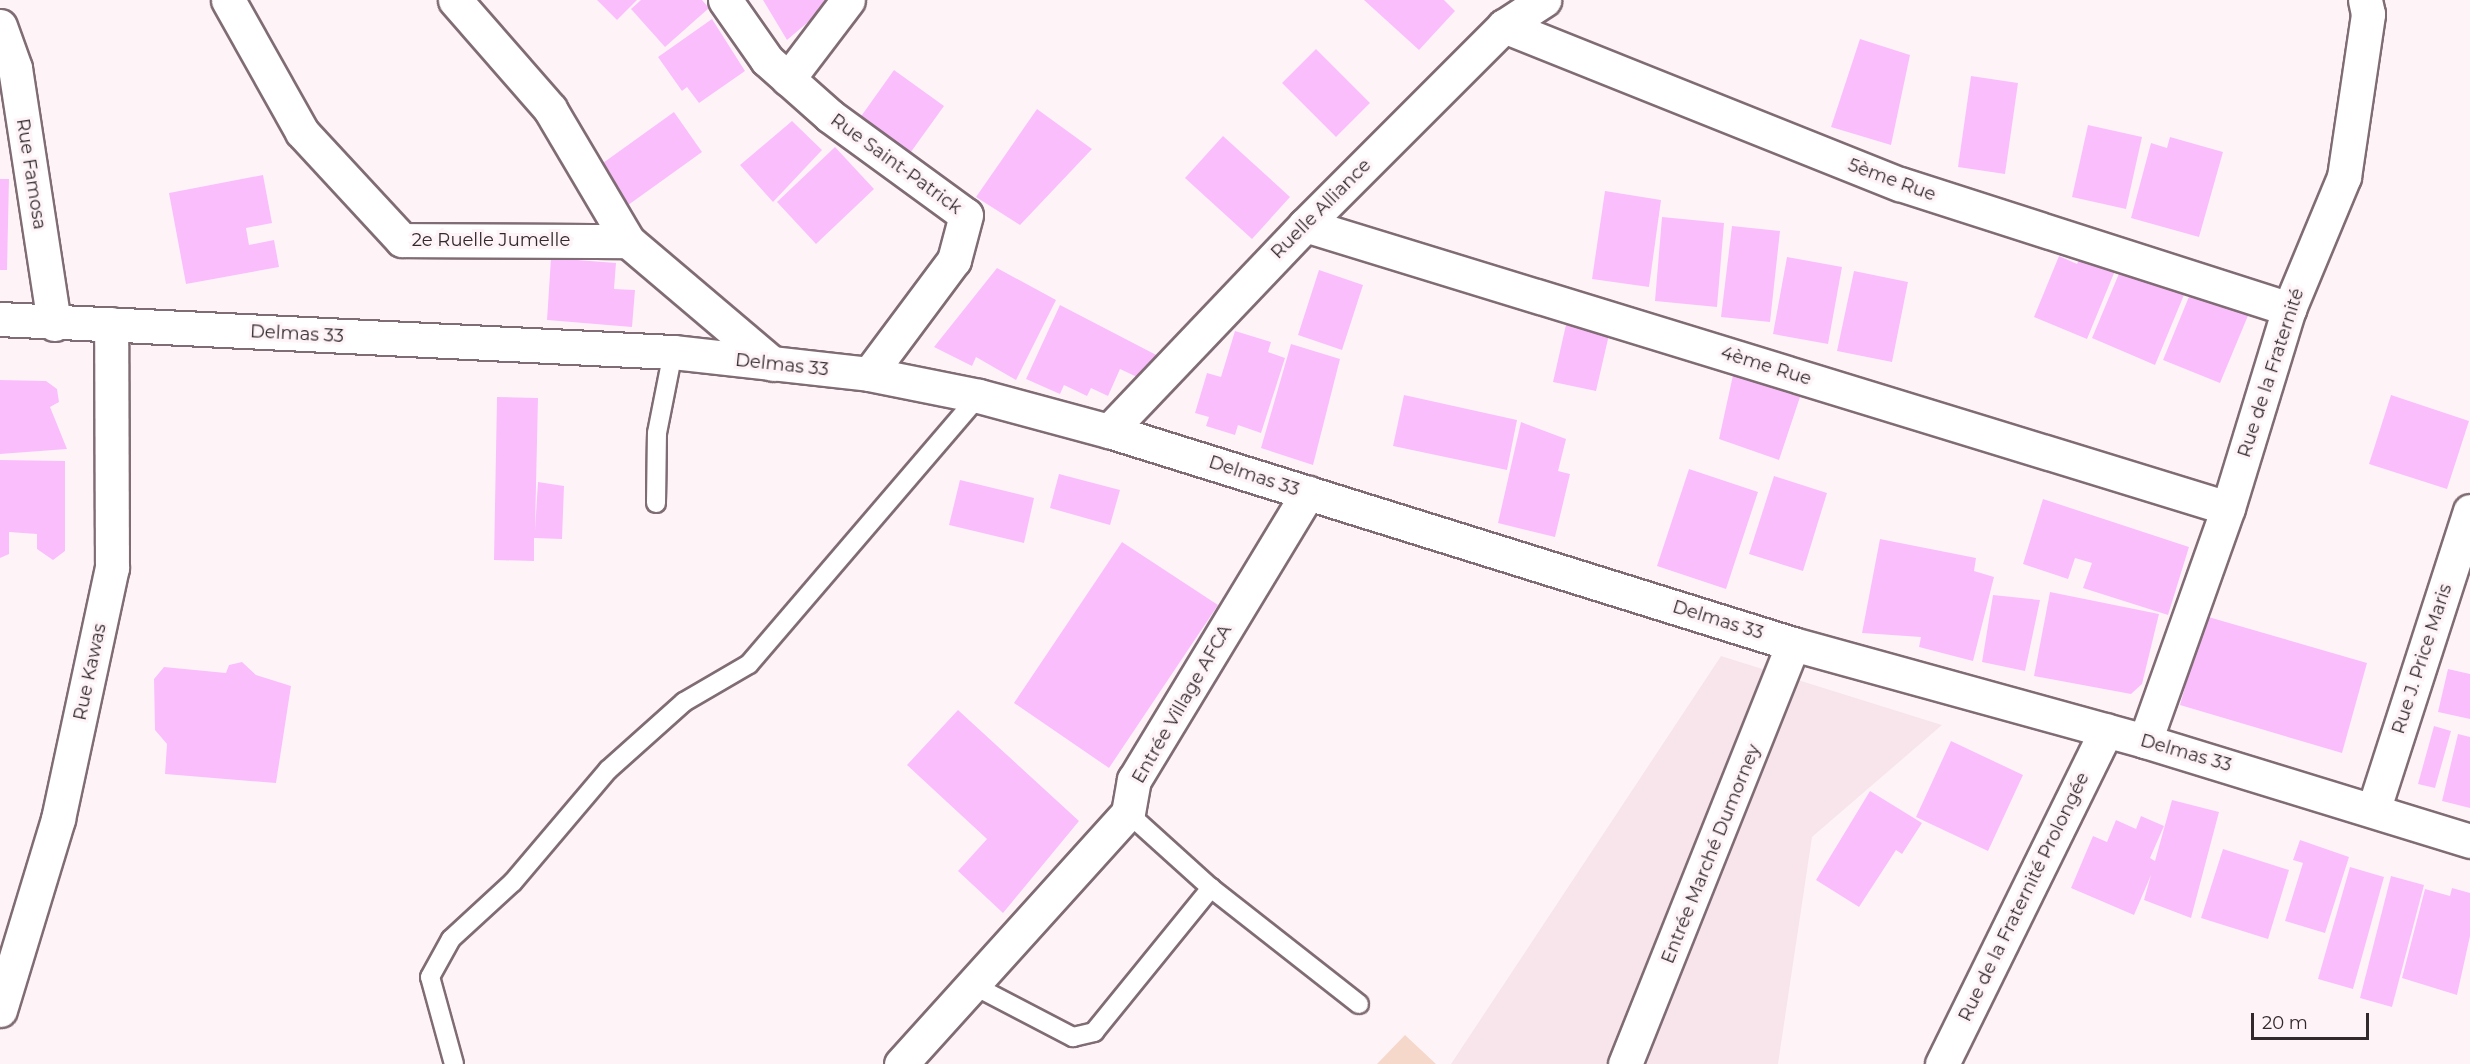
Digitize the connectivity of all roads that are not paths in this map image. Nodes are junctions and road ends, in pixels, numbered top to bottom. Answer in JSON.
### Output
{"nodes":[{"id":1,"x":228,"y":0,"type":"edge"},
{"id":2,"x":455,"y":0,"type":"edge"},
{"id":3,"x":726,"y":0,"type":"edge"},
{"id":4,"x":848,"y":0,"type":"edge"},
{"id":5,"x":1544,"y":0,"type":"edge"},
{"id":6,"x":2365,"y":0,"type":"edge"},
{"id":7,"x":0,"y":26,"type":"edge"},
{"id":8,"x":1504,"y":27,"type":"junction"},
{"id":9,"x":788,"y":79,"type":"junction"},
{"id":10,"x":1305,"y":225,"type":"junction"},
{"id":11,"x":627,"y":241,"type":"junction"},
{"id":12,"x":2289,"y":309,"type":"junction"},
{"id":13,"x":0,"y":319,"type":"edge"},
{"id":14,"x":54,"y":324,"type":"junction"},
{"id":15,"x":111,"y":324,"type":"junction"},
{"id":16,"x":673,"y":352,"type":"junction"},
{"id":17,"x":773,"y":364,"type":"junction"},
{"id":18,"x":869,"y":374,"type":"junction"},
{"id":19,"x":979,"y":396,"type":"junction"},
{"id":20,"x":1109,"y":431,"type":"junction"},
{"id":21,"x":1308,"y":494,"type":"junction"},
{"id":22,"x":656,"y":503,"type":"dead end"},
{"id":23,"x":2228,"y":508,"type":"junction"},
{"id":24,"x":2470,"y":511,"type":"edge"},
{"id":25,"x":1793,"y":644,"type":"junction"},
{"id":26,"x":2106,"y":730,"type":"junction"},
{"id":27,"x":2145,"y":741,"type":"junction"},
{"id":28,"x":2374,"y":808,"type":"junction"},
{"id":29,"x":1128,"y":813,"type":"junction"},
{"id":30,"x":2470,"y":841,"type":"edge"},
{"id":31,"x":1211,"y":888,"type":"junction"},
{"id":32,"x":973,"y":985,"type":"junction"},
{"id":33,"x":1359,"y":1004,"type":"dead end"},
{"id":34,"x":0,"y":1010,"type":"edge"},
{"id":35,"x":454,"y":1064,"type":"edge"},
{"id":36,"x":901,"y":1064,"type":"edge"},
{"id":37,"x":1625,"y":1064,"type":"edge"},
{"id":38,"x":1942,"y":1064,"type":"edge"}],
"edges":[{"from":1,"to":11,"type":"street","name":"2e Ruelle Jumelle"},
{"from":2,"to":11,"type":"street"},
{"from":3,"to":9,"type":"street","name":"Rue Saint-Patrick"},
{"from":4,"to":9,"type":"street"},
{"from":5,"to":8,"type":"street","name":"Ruelle Alliance"},
{"from":6,"to":12,"type":"street","name":"Rue de la Fraternité"},
{"from":7,"to":14,"type":"street","name":"Rue Famosa"},
{"from":8,"to":10,"type":"street","name":"Ruelle Alliance"},
{"from":8,"to":12,"type":"street","name":"5ème Rue"},
{"from":9,"to":18,"type":"street","name":"Rue Saint-Patrick"},
{"from":10,"to":20,"type":"street","name":"Ruelle Alliance"},
{"from":10,"to":23,"type":"street","name":"4ème Rue"},
{"from":11,"to":17,"type":"street"},
{"from":12,"to":23,"type":"street","name":"Rue de la Fraternité"},
{"from":13,"to":14,"type":"street","name":"Delmas 33"},
{"from":14,"to":15,"type":"street","name":"Delmas 33"},
{"from":15,"to":16,"type":"street","name":"Delmas 33"},
{"from":15,"to":34,"type":"street","name":"Rue Kawas"},
{"from":16,"to":17,"type":"street","name":"Delmas 33"},
{"from":16,"to":22,"type":"lane"},
{"from":17,"to":18,"type":"street","name":"Delmas 33"},
{"from":18,"to":19,"type":"street","name":"Delmas 33"},
{"from":19,"to":20,"type":"street","name":"Delmas 33"},
{"from":19,"to":35,"type":"lane"},
{"from":20,"to":21,"type":"street","name":"Delmas 33"},
{"from":21,"to":25,"type":"street","name":"Delmas 33"},
{"from":21,"to":29,"type":"street","name":"Entrée Village AFCA"},
{"from":23,"to":27,"type":"street","name":"Rue de la Fraternité"},
{"from":24,"to":28,"type":"street","name":"Rue J. Price Maris"},
{"from":25,"to":26,"type":"street","name":"Delmas 33"},
{"from":25,"to":37,"type":"street","name":"Entrée Marché Dumorney"},
{"from":26,"to":27,"type":"street","name":"Delmas 33"},
{"from":26,"to":38,"type":"street","name":"Rue de la Fraternité Prolongée"},
{"from":27,"to":28,"type":"street","name":"Delmas 33"},
{"from":28,"to":30,"type":"street","name":"Delmas 33"},
{"from":29,"to":31,"type":"lane"},
{"from":29,"to":32,"type":"street"},
{"from":31,"to":32,"type":"lane"},
{"from":31,"to":33,"type":"lane"},
{"from":32,"to":36,"type":"street"}]}
